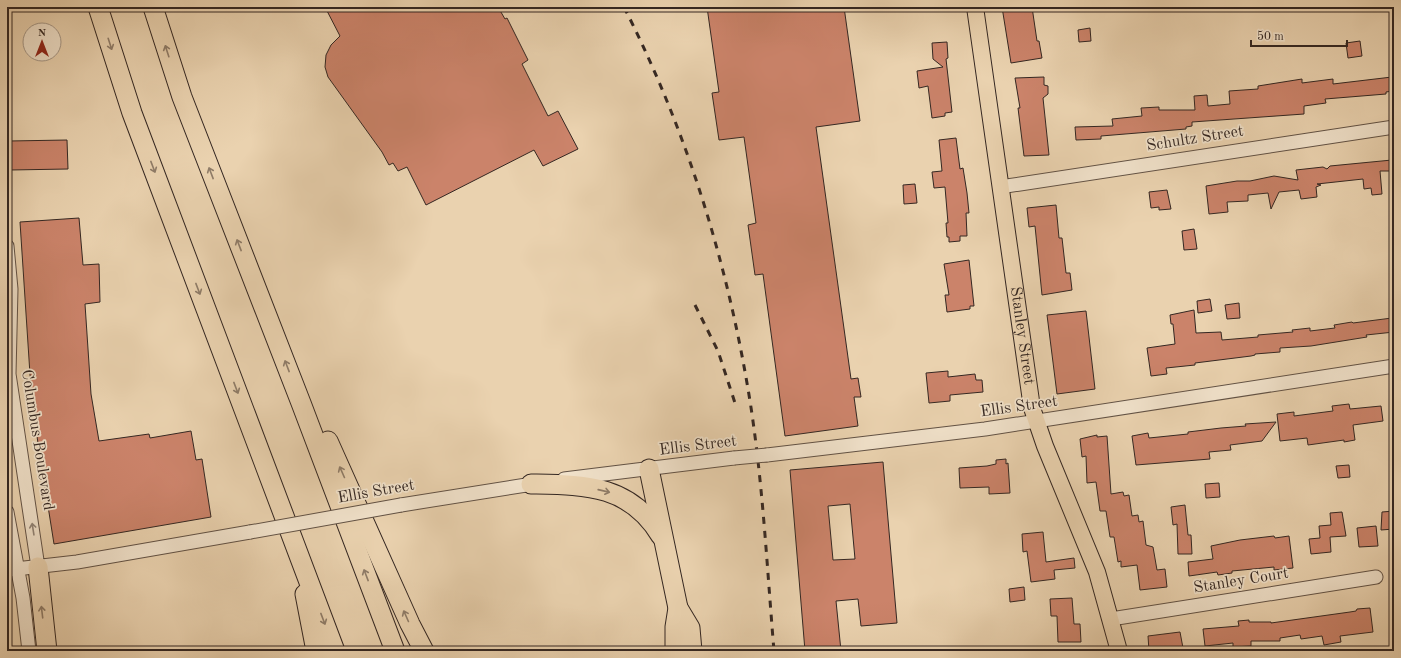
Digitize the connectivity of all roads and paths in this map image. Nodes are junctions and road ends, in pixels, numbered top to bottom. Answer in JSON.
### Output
{"nodes":[{"id":1,"x":98,"y":7,"type":"edge"},
{"id":2,"x":153,"y":7,"type":"edge"},
{"id":3,"x":975,"y":7,"type":"edge"},
{"id":4,"x":1394,"y":127,"type":"edge"},
{"id":5,"x":1000,"y":186,"type":"junction"},
{"id":6,"x":7,"y":246,"type":"edge"},
{"id":7,"x":1394,"y":366,"type":"edge"},
{"id":8,"x":301,"y":403,"type":"junction"},
{"id":9,"x":1036,"y":422,"type":"junction"},
{"id":10,"x":649,"y":469,"type":"junction"},
{"id":11,"x":531,"y":484,"type":"junction"},
{"id":12,"x":7,"y":512,"type":"edge"},
{"id":13,"x":664,"y":542,"type":"junction"},
{"id":14,"x":301,"y":559,"type":"junction"},
{"id":15,"x":38,"y":567,"type":"junction"},
{"id":16,"x":12,"y":570,"type":"edge"},
{"id":17,"x":1376,"y":578,"type":"dead end"},
{"id":18,"x":678,"y":608,"type":"junction"},
{"id":19,"x":1111,"y":619,"type":"junction"},
{"id":20,"x":29,"y":651,"type":"edge"},
{"id":21,"x":47,"y":651,"type":"edge"},
{"id":22,"x":316,"y":651,"type":"edge"},
{"id":23,"x":335,"y":651,"type":"edge"},
{"id":24,"x":395,"y":651,"type":"edge"},
{"id":25,"x":424,"y":651,"type":"edge"},
{"id":26,"x":675,"y":651,"type":"edge"},
{"id":27,"x":692,"y":651,"type":"edge"},
{"id":28,"x":1119,"y":651,"type":"edge"}],
"edges":[{"from":1,"to":14,"type":"highway","one_way":true},
{"from":8,"to":2,"type":"highway","one_way":true},
{"from":3,"to":5,"type":"main road","name":"Stanley Street"},
{"from":4,"to":5,"type":"street","name":"Schultz Street"},
{"from":5,"to":9,"type":"main road","name":"Stanley Street"},
{"from":15,"to":6,"type":"street","name":"Columbus Boulevard","one_way":true},
{"from":7,"to":9,"type":"street","name":"Ellis Street"},
{"from":24,"to":8,"type":"highway","one_way":true},
{"from":25,"to":8,"type":"highway","one_way":true},
{"from":9,"to":10,"type":"street","name":"Ellis Street","bridge":true},
{"from":9,"to":19,"type":"main road","name":"Stanley Street"},
{"from":10,"to":11,"type":"street","name":"Ellis Street"},
{"from":10,"to":13,"type":"highway"},
{"from":11,"to":13,"type":"highway","one_way":true},
{"from":11,"to":15,"type":"street","name":"Ellis Street","bridge":true},
{"from":12,"to":16,"type":"street"},
{"from":13,"to":18,"type":"highway"},
{"from":14,"to":22,"type":"highway"},
{"from":14,"to":23,"type":"highway","one_way":true},
{"from":15,"to":16,"type":"street","name":"Ellis Street"},
{"from":21,"to":15,"type":"highway","one_way":true},
{"from":16,"to":20,"type":"street"},
{"from":17,"to":19,"type":"street","name":"Stanley Court"},
{"from":18,"to":26,"type":"highway"},
{"from":18,"to":27,"type":"highway"},
{"from":19,"to":28,"type":"main road","name":"Stanley Street"}]}
